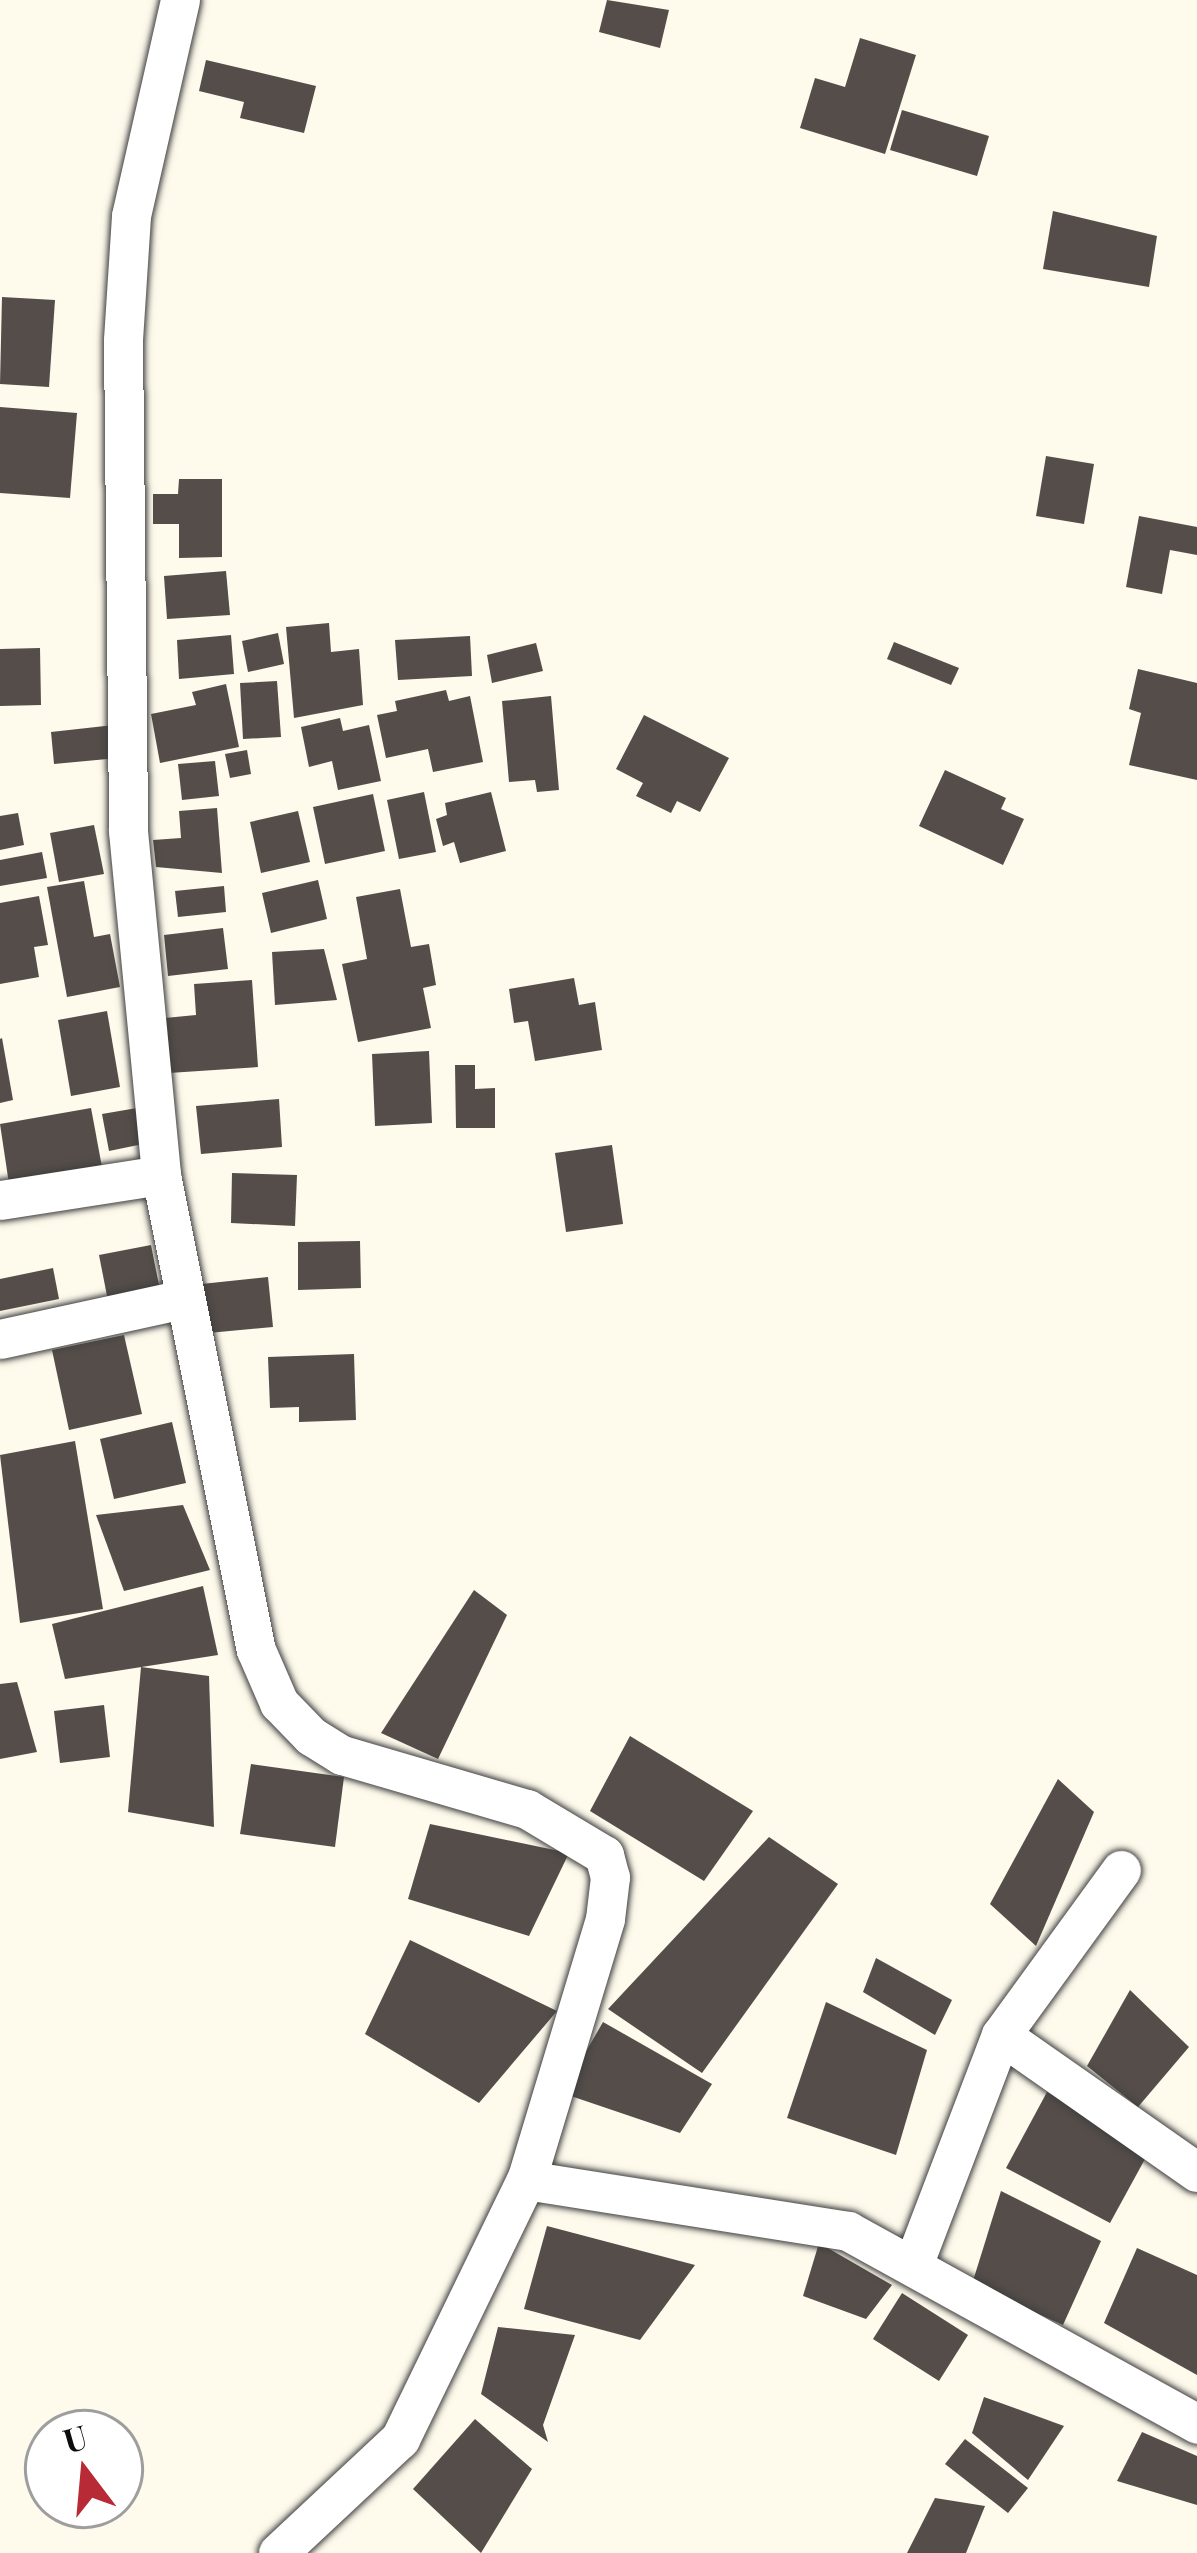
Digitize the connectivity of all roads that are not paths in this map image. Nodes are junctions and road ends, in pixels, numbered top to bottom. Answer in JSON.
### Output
{"nodes":[{"id":1,"x":180,"y":0,"type":"edge"},
{"id":2,"x":161,"y":1175,"type":"junction"},
{"id":3,"x":0,"y":1200,"type":"edge"},
{"id":4,"x":183,"y":1299,"type":"junction"},
{"id":5,"x":0,"y":1339,"type":"edge"},
{"id":6,"x":1121,"y":1870,"type":"dead end"},
{"id":7,"x":1001,"y":2036,"type":"junction"},
{"id":8,"x":1197,"y":2171,"type":"edge"},
{"id":9,"x":526,"y":2180,"type":"junction"},
{"id":10,"x":913,"y":2264,"type":"junction"},
{"id":11,"x":1197,"y":2424,"type":"edge"},
{"id":12,"x":278,"y":2553,"type":"edge"}],
"edges":[{"from":1,"to":2,"type":"street"},
{"from":2,"to":3,"type":"street"},
{"from":2,"to":4,"type":"street"},
{"from":4,"to":5,"type":"street"},
{"from":4,"to":9,"type":"street"},
{"from":6,"to":7,"type":"street"},
{"from":7,"to":8,"type":"street"},
{"from":7,"to":10,"type":"street"},
{"from":9,"to":10,"type":"street"},
{"from":9,"to":12,"type":"street"},
{"from":10,"to":11,"type":"street"}]}
